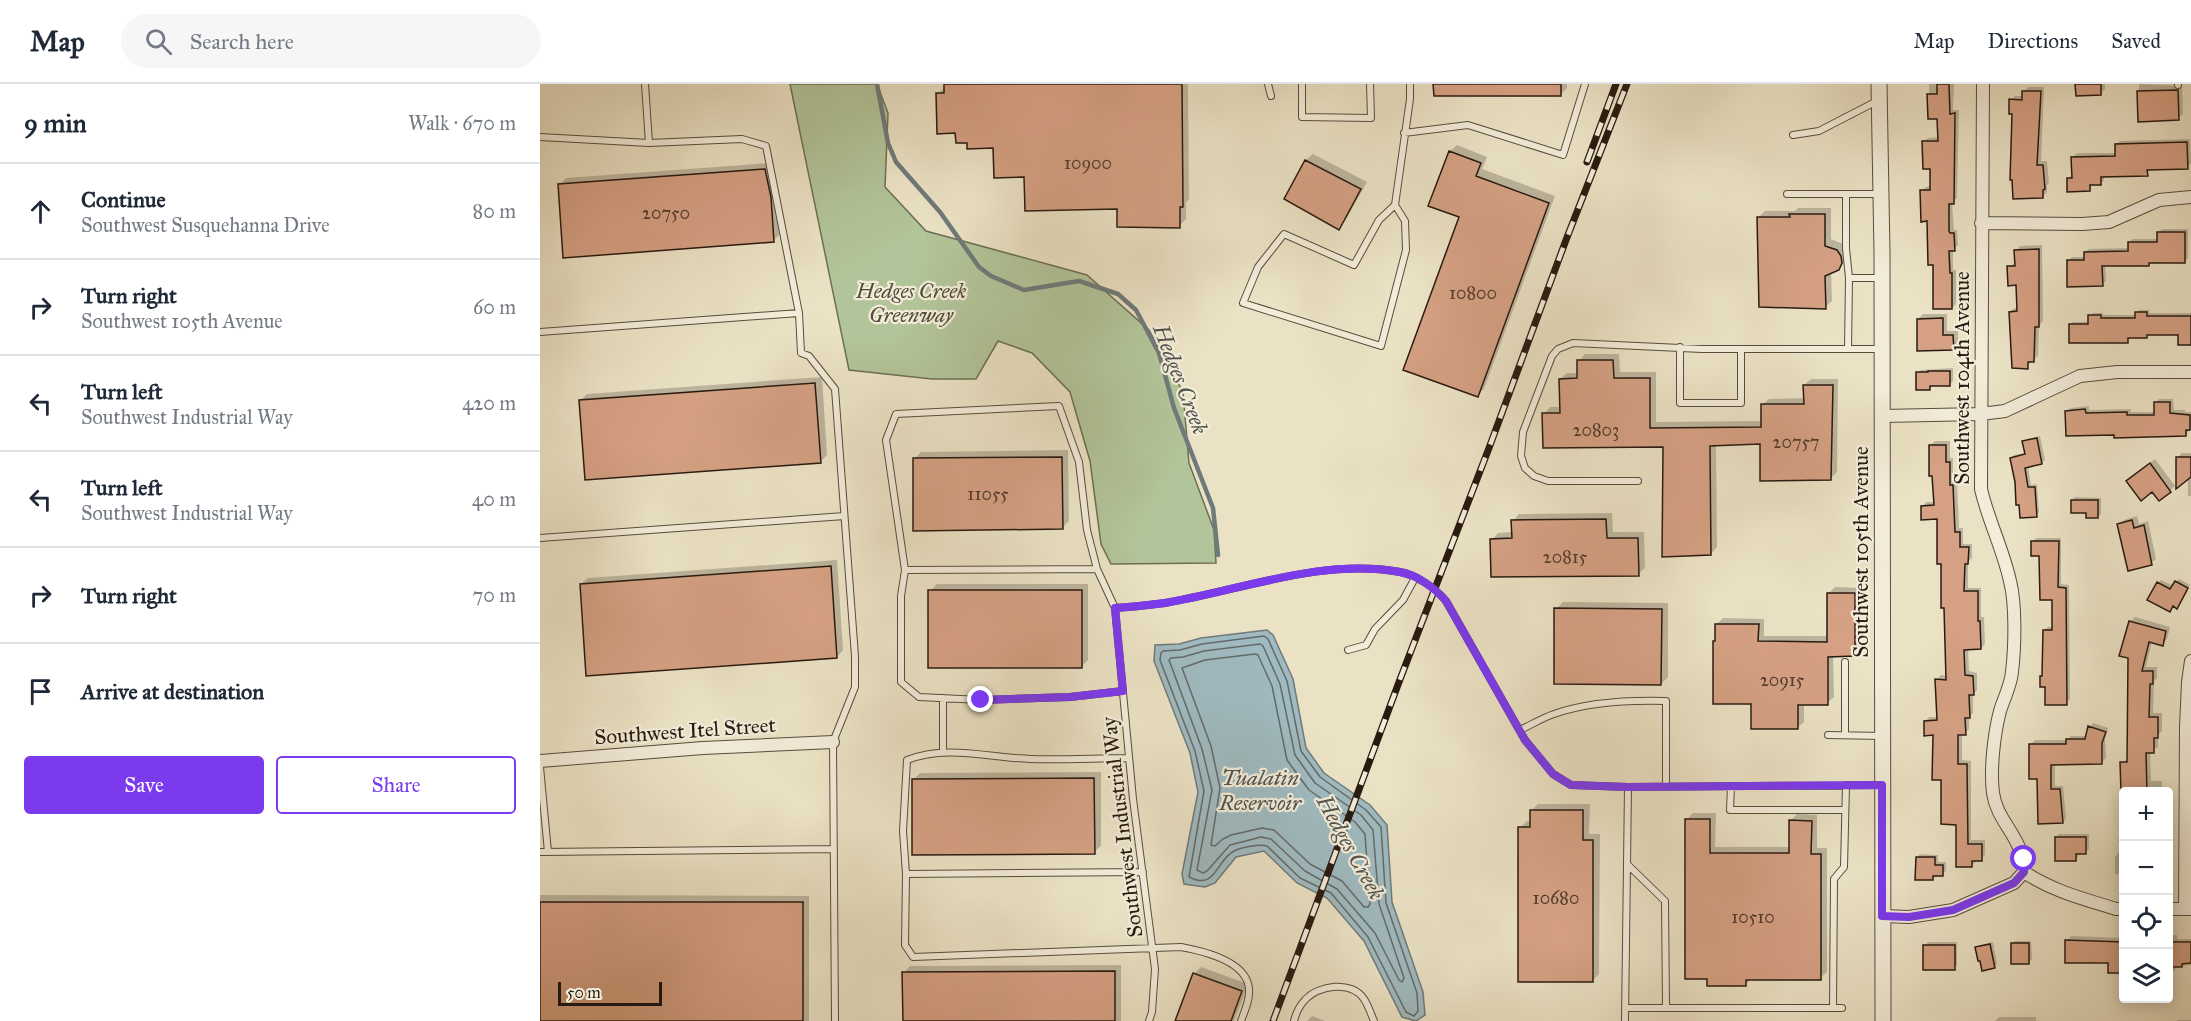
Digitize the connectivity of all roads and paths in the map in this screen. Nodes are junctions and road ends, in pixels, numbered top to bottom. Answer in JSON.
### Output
{"nodes":[{"id":1,"x":645,"y":84,"type":"edge"},
{"id":2,"x":1268,"y":84,"type":"edge"},
{"id":3,"x":1302,"y":84,"type":"edge"},
{"id":4,"x":1370,"y":84,"type":"edge"},
{"id":5,"x":1410,"y":84,"type":"edge"},
{"id":6,"x":1585,"y":84,"type":"edge"},
{"id":7,"x":1983,"y":84,"type":"edge"},
{"id":8,"x":1879,"y":92,"type":"edge"},
{"id":9,"x":1271,"y":96,"type":"dead end"},
{"id":10,"x":1404,"y":133,"type":"junction"},
{"id":11,"x":1793,"y":135,"type":"dead end"},
{"id":12,"x":540,"y":137,"type":"edge"},
{"id":13,"x":649,"y":143,"type":"junction"},
{"id":14,"x":1787,"y":194,"type":"dead end"},
{"id":15,"x":1846,"y":194,"type":"junction"},
{"id":16,"x":1880,"y":194,"type":"junction"},
{"id":17,"x":2191,"y":197,"type":"edge"},
{"id":18,"x":1395,"y":205,"type":"junction"},
{"id":19,"x":1981,"y":222,"type":"junction"},
{"id":20,"x":1849,"y":278,"type":"junction"},
{"id":21,"x":1882,"y":278,"type":"junction"},
{"id":22,"x":799,"y":313,"type":"junction"},
{"id":23,"x":540,"y":332,"type":"edge"},
{"id":24,"x":1680,"y":347,"type":"junction"},
{"id":25,"x":1741,"y":349,"type":"junction"},
{"id":26,"x":1848,"y":349,"type":"junction"},
{"id":27,"x":1882,"y":349,"type":"junction"},
{"id":28,"x":2191,"y":372,"type":"edge"},
{"id":29,"x":1981,"y":414,"type":"junction"},
{"id":30,"x":1882,"y":416,"type":"junction"},
{"id":31,"x":1638,"y":481,"type":"dead end"},
{"id":32,"x":844,"y":516,"type":"junction"},
{"id":33,"x":540,"y":538,"type":"edge"},
{"id":34,"x":1097,"y":569,"type":"junction"},
{"id":35,"x":905,"y":570,"type":"junction"},
{"id":36,"x":1415,"y":578,"type":"junction"},
{"id":37,"x":1115,"y":608,"type":"junction"},
{"id":38,"x":1348,"y":650,"type":"dead end"},
{"id":39,"x":2191,"y":661,"type":"edge"},
{"id":40,"x":1845,"y":662,"type":"dead end"},
{"id":41,"x":1123,"y":691,"type":"junction"},
{"id":42,"x":943,"y":698,"type":"junction"},
{"id":43,"x":1520,"y":730,"type":"junction"},
{"id":44,"x":1828,"y":735,"type":"dead end"},
{"id":45,"x":1845,"y":735,"type":"junction"},
{"id":46,"x":1882,"y":736,"type":"junction"},
{"id":47,"x":833,"y":742,"type":"junction"},
{"id":48,"x":943,"y":752,"type":"junction"},
{"id":49,"x":1129,"y":758,"type":"junction"},
{"id":50,"x":540,"y":761,"type":"edge"},
{"id":51,"x":540,"y":767,"type":"edge"},
{"id":52,"x":1845,"y":785,"type":"junction"},
{"id":53,"x":1882,"y":785,"type":"junction"},
{"id":54,"x":1666,"y":786,"type":"junction"},
{"id":55,"x":1731,"y":786,"type":"junction"},
{"id":56,"x":1628,"y":787,"type":"junction"},
{"id":57,"x":1845,"y":810,"type":"junction"},
{"id":58,"x":834,"y":849,"type":"junction"},
{"id":59,"x":540,"y":852,"type":"edge"},
{"id":60,"x":548,"y":852,"type":"junction"},
{"id":61,"x":1628,"y":864,"type":"junction"},
{"id":62,"x":1143,"y":872,"type":"junction"},
{"id":63,"x":2024,"y":872,"type":"junction"},
{"id":64,"x":906,"y":874,"type":"junction"},
{"id":65,"x":2119,"y":909,"type":"edge"},
{"id":66,"x":2188,"y":909,"type":"edge"},
{"id":67,"x":1882,"y":916,"type":"junction"},
{"id":68,"x":1153,"y":949,"type":"junction"},
{"id":69,"x":1626,"y":1008,"type":"junction"},
{"id":70,"x":1666,"y":1008,"type":"junction"},
{"id":71,"x":1833,"y":1008,"type":"junction"},
{"id":72,"x":1842,"y":1008,"type":"dead end"},
{"id":73,"x":835,"y":1021,"type":"edge"},
{"id":74,"x":1149,"y":1021,"type":"edge"},
{"id":75,"x":1241,"y":1021,"type":"edge"},
{"id":76,"x":1294,"y":1021,"type":"edge"},
{"id":77,"x":1374,"y":1021,"type":"edge"},
{"id":78,"x":1625,"y":1021,"type":"edge"},
{"id":79,"x":1883,"y":1021,"type":"edge"}],
"edges":[{"from":1,"to":13,"type":"lane"},
{"from":2,"to":9,"type":"lane"},
{"from":3,"to":4,"type":"lane"},
{"from":5,"to":10,"type":"lane"},
{"from":6,"to":10,"type":"lane"},
{"from":7,"to":19,"type":"street","name":"Southwest 104th Avenue"},
{"from":8,"to":11,"type":"lane"},
{"from":8,"to":16,"type":"street","name":"Southwest 105th Avenue"},
{"from":10,"to":18,"type":"lane"},
{"from":12,"to":13,"type":"lane"},
{"from":13,"to":22,"type":"lane"},
{"from":14,"to":15,"type":"lane"},
{"from":15,"to":16,"type":"lane"},
{"from":15,"to":20,"type":"lane"},
{"from":16,"to":21,"type":"street","name":"Southwest 105th Avenue"},
{"from":17,"to":19,"type":"street"},
{"from":18,"to":18,"type":"lane"},
{"from":19,"to":29,"type":"street","name":"Southwest 104th Avenue"},
{"from":20,"to":21,"type":"lane"},
{"from":20,"to":26,"type":"lane"},
{"from":21,"to":27,"type":"street","name":"Southwest 105th Avenue"},
{"from":22,"to":23,"type":"lane"},
{"from":22,"to":32,"type":"lane"},
{"from":24,"to":25,"type":"lane"},
{"from":24,"to":25,"type":"lane"},
{"from":24,"to":31,"type":"lane"},
{"from":25,"to":26,"type":"lane"},
{"from":26,"to":27,"type":"lane"},
{"from":27,"to":30,"type":"street","name":"Southwest 105th Avenue"},
{"from":28,"to":29,"type":"street"},
{"from":29,"to":30,"type":"street"},
{"from":29,"to":63,"type":"street","name":"Southwest 104th Avenue"},
{"from":30,"to":46,"type":"street","name":"Southwest 105th Avenue"},
{"from":32,"to":33,"type":"lane"},
{"from":32,"to":47,"type":"lane"},
{"from":34,"to":35,"type":"lane"},
{"from":34,"to":35,"type":"lane","name":"Southwest Industrial Way"},
{"from":34,"to":37,"type":"lane","name":"Southwest Industrial Way"},
{"from":35,"to":42,"type":"lane"},
{"from":36,"to":37,"type":"lane"},
{"from":36,"to":38,"type":"lane"},
{"from":36,"to":43,"type":"lane"},
{"from":37,"to":41,"type":"lane","name":"Southwest Industrial Way"},
{"from":39,"to":66,"type":"street"},
{"from":40,"to":45,"type":"lane"},
{"from":41,"to":42,"type":"lane"},
{"from":41,"to":49,"type":"lane","name":"Southwest Industrial Way"},
{"from":42,"to":48,"type":"lane"},
{"from":43,"to":54,"type":"lane"},
{"from":43,"to":56,"type":"lane"},
{"from":44,"to":45,"type":"lane"},
{"from":45,"to":46,"type":"lane"},
{"from":46,"to":53,"type":"street","name":"Southwest 105th Avenue"},
{"from":47,"to":50,"type":"street","name":"Southwest Itel Street"},
{"from":47,"to":58,"type":"lane"},
{"from":48,"to":49,"type":"lane"},
{"from":48,"to":64,"type":"lane"},
{"from":49,"to":62,"type":"lane","name":"Southwest Industrial Way"},
{"from":51,"to":60,"type":"lane"},
{"from":52,"to":53,"type":"lane"},
{"from":52,"to":55,"type":"lane"},
{"from":52,"to":57,"type":"lane"},
{"from":53,"to":67,"type":"street","name":"Southwest 105th Avenue"},
{"from":54,"to":55,"type":"lane"},
{"from":54,"to":56,"type":"lane"},
{"from":55,"to":57,"type":"lane"},
{"from":56,"to":61,"type":"lane"},
{"from":57,"to":71,"type":"lane"},
{"from":58,"to":60,"type":"lane"},
{"from":58,"to":73,"type":"lane"},
{"from":59,"to":60,"type":"lane"},
{"from":61,"to":69,"type":"lane"},
{"from":61,"to":70,"type":"lane"},
{"from":62,"to":64,"type":"lane"},
{"from":62,"to":68,"type":"lane","name":"Southwest Industrial Way"},
{"from":63,"to":65,"type":"street"},
{"from":63,"to":67,"type":"street"},
{"from":64,"to":68,"type":"lane"},
{"from":67,"to":79,"type":"street","name":"Southwest 105th Avenue"},
{"from":68,"to":74,"type":"lane","name":"Southwest Industrial Way"},
{"from":68,"to":75,"type":"lane"},
{"from":69,"to":70,"type":"lane"},
{"from":69,"to":78,"type":"lane"},
{"from":70,"to":71,"type":"lane"},
{"from":71,"to":72,"type":"lane"},
{"from":76,"to":77,"type":"lane"}]}
